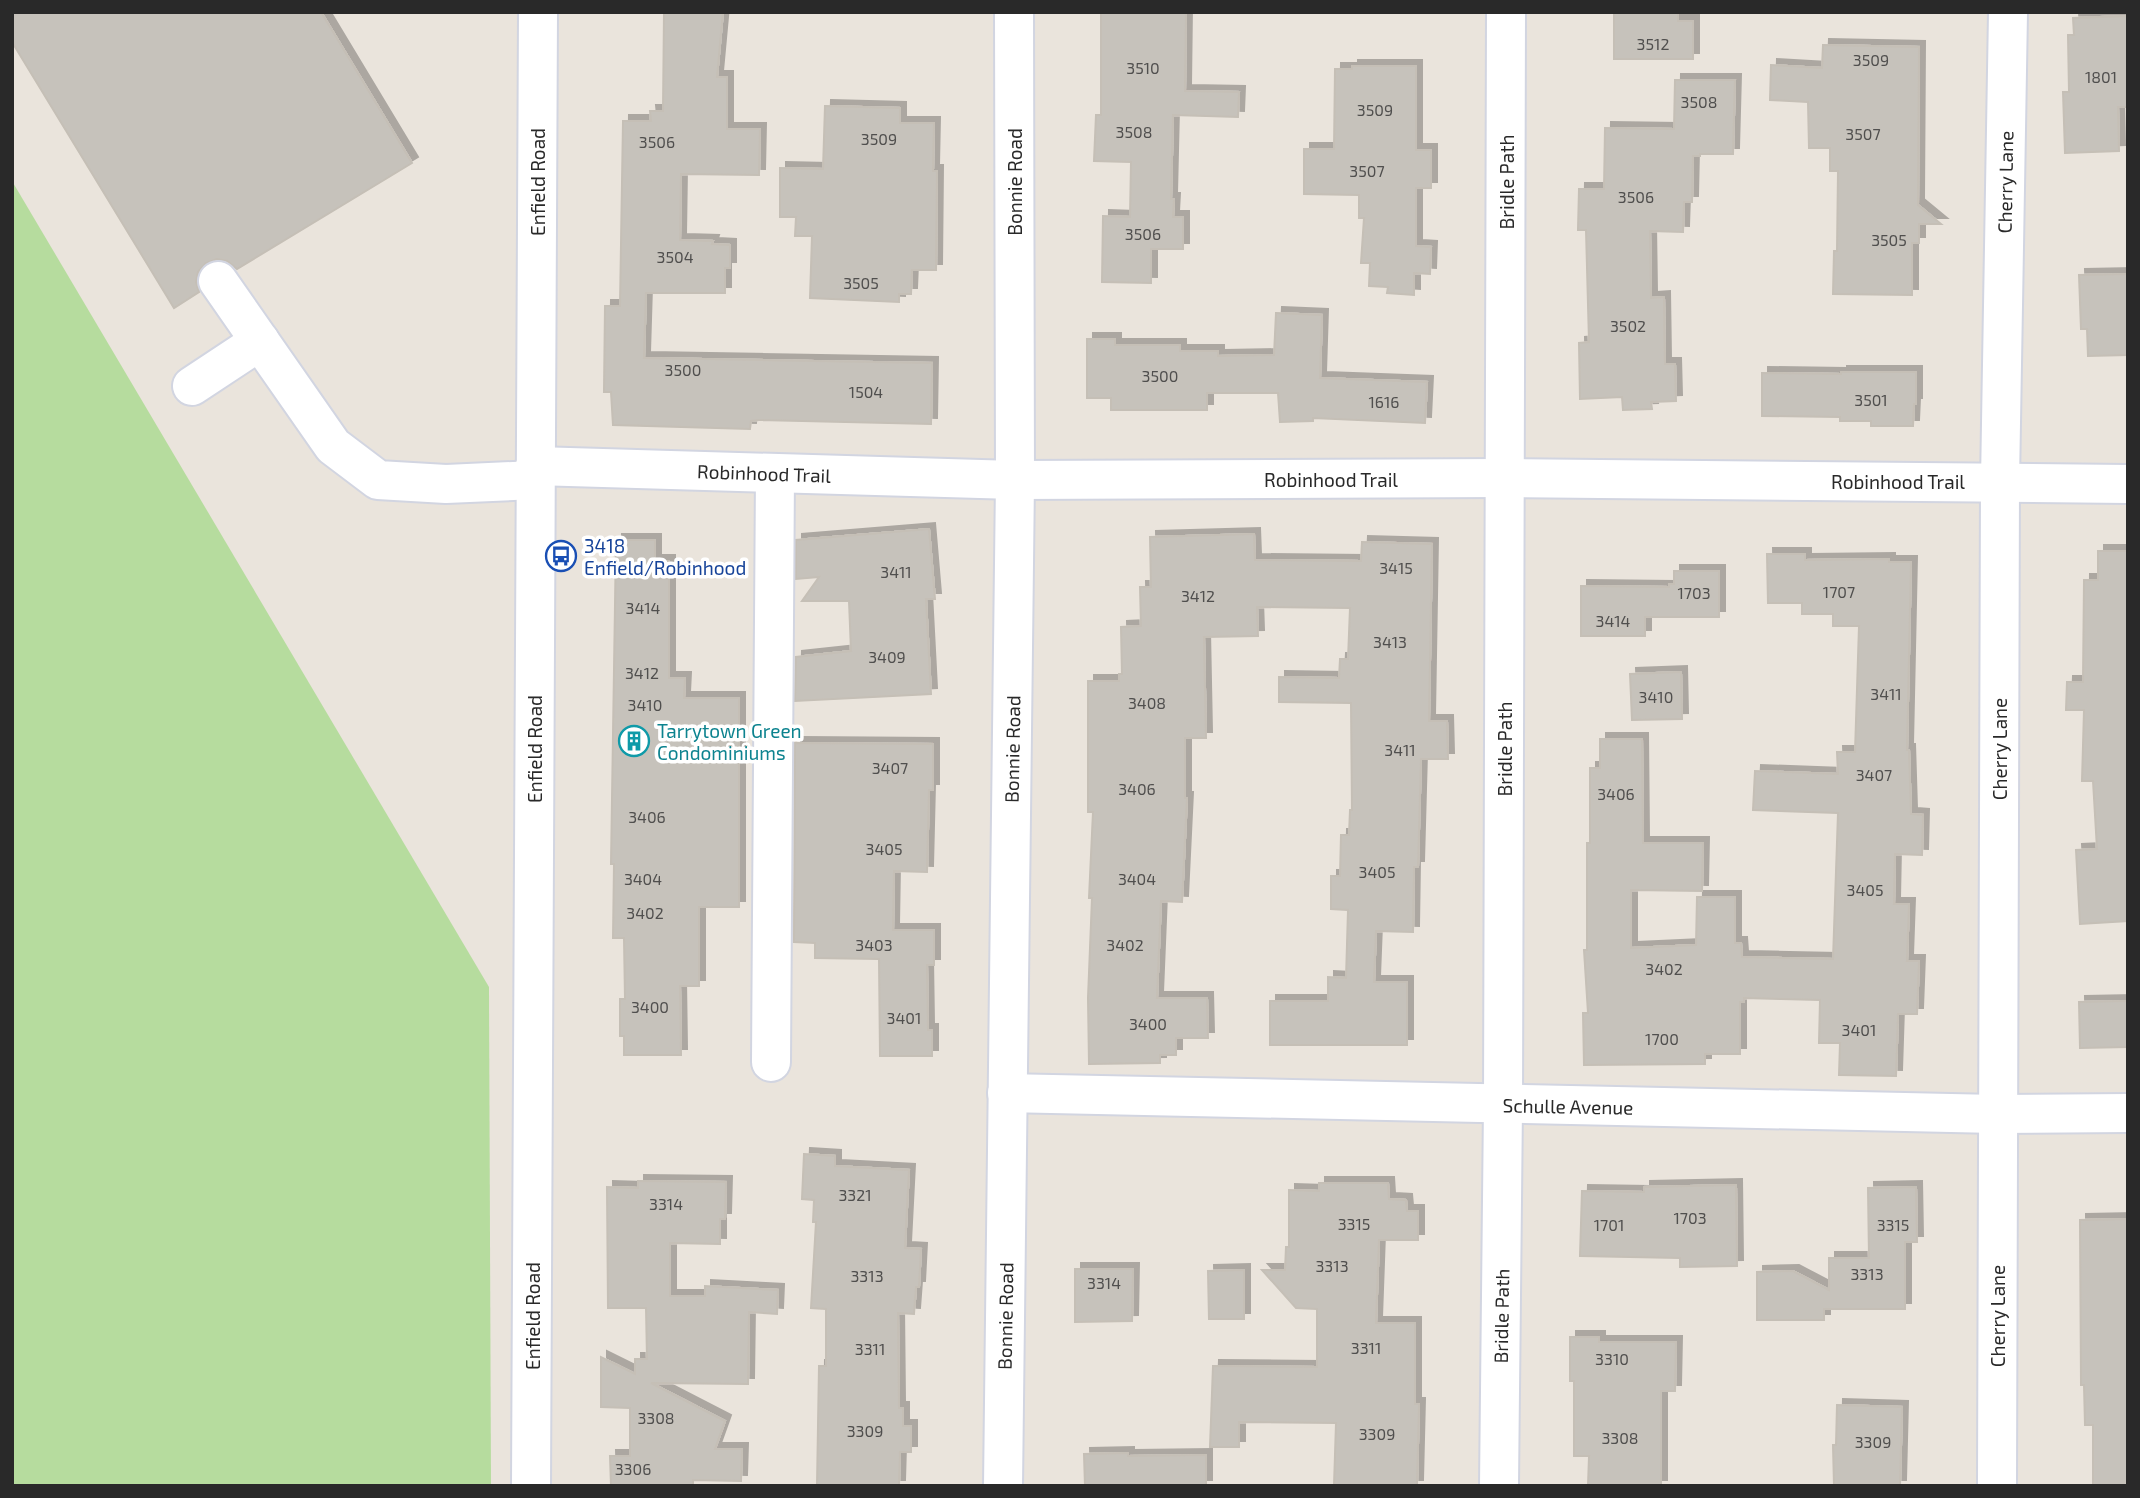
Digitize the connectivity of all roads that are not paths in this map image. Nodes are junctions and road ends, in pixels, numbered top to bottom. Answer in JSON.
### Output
{"nodes":[{"id":1,"x":538,"y":12,"type":"edge"},
{"id":2,"x":1014,"y":12,"type":"edge"},
{"id":3,"x":1506,"y":12,"type":"edge"},
{"id":4,"x":2008,"y":12,"type":"edge"},
{"id":5,"x":218,"y":281,"type":"dead end"},
{"id":6,"x":260,"y":341,"type":"junction"},
{"id":7,"x":192,"y":386,"type":"dead end"},
{"id":8,"x":535,"y":473,"type":"junction"},
{"id":9,"x":775,"y":473,"type":"junction"},
{"id":10,"x":1505,"y":478,"type":"junction"},
{"id":11,"x":1015,"y":480,"type":"junction"},
{"id":12,"x":2000,"y":482,"type":"junction"},
{"id":13,"x":2128,"y":484,"type":"edge"},
{"id":14,"x":771,"y":1062,"type":"dead end"},
{"id":15,"x":1007,"y":1093,"type":"junction"},
{"id":16,"x":1503,"y":1105,"type":"junction"},
{"id":17,"x":2128,"y":1113,"type":"edge"},
{"id":18,"x":1997,"y":1114,"type":"junction"},
{"id":19,"x":531,"y":1486,"type":"edge"},
{"id":20,"x":1003,"y":1486,"type":"edge"},
{"id":21,"x":1499,"y":1486,"type":"edge"},
{"id":22,"x":1997,"y":1486,"type":"edge"}],
"edges":[{"from":1,"to":8,"type":"street","name":"Enfield Road"},
{"from":2,"to":11,"type":"street","name":"Bonnie Road"},
{"from":3,"to":10,"type":"street","name":"Bridle Path"},
{"from":4,"to":12,"type":"street","name":"Cherry Lane"},
{"from":5,"to":6,"type":"street","name":"Robinhood Trail"},
{"from":6,"to":7,"type":"street"},
{"from":6,"to":8,"type":"street","name":"Robinhood Trail"},
{"from":8,"to":9,"type":"street","name":"Robinhood Trail"},
{"from":8,"to":19,"type":"street","name":"Enfield Road"},
{"from":9,"to":11,"type":"street","name":"Robinhood Trail"},
{"from":9,"to":14,"type":"street"},
{"from":10,"to":11,"type":"street","name":"Robinhood Trail"},
{"from":10,"to":12,"type":"street","name":"Robinhood Trail"},
{"from":10,"to":16,"type":"street","name":"Bridle Path"},
{"from":11,"to":15,"type":"street","name":"Bonnie Road"},
{"from":12,"to":13,"type":"street","name":"Robinhood Trail"},
{"from":12,"to":18,"type":"street","name":"Cherry Lane"},
{"from":15,"to":16,"type":"street","name":"Schulle Avenue"},
{"from":15,"to":20,"type":"street","name":"Bonnie Road"},
{"from":16,"to":18,"type":"street","name":"Schulle Avenue"},
{"from":16,"to":21,"type":"street","name":"Bridle Path"},
{"from":17,"to":18,"type":"street","name":"Schulle Avenue"},
{"from":18,"to":22,"type":"street","name":"Cherry Lane"}]}
